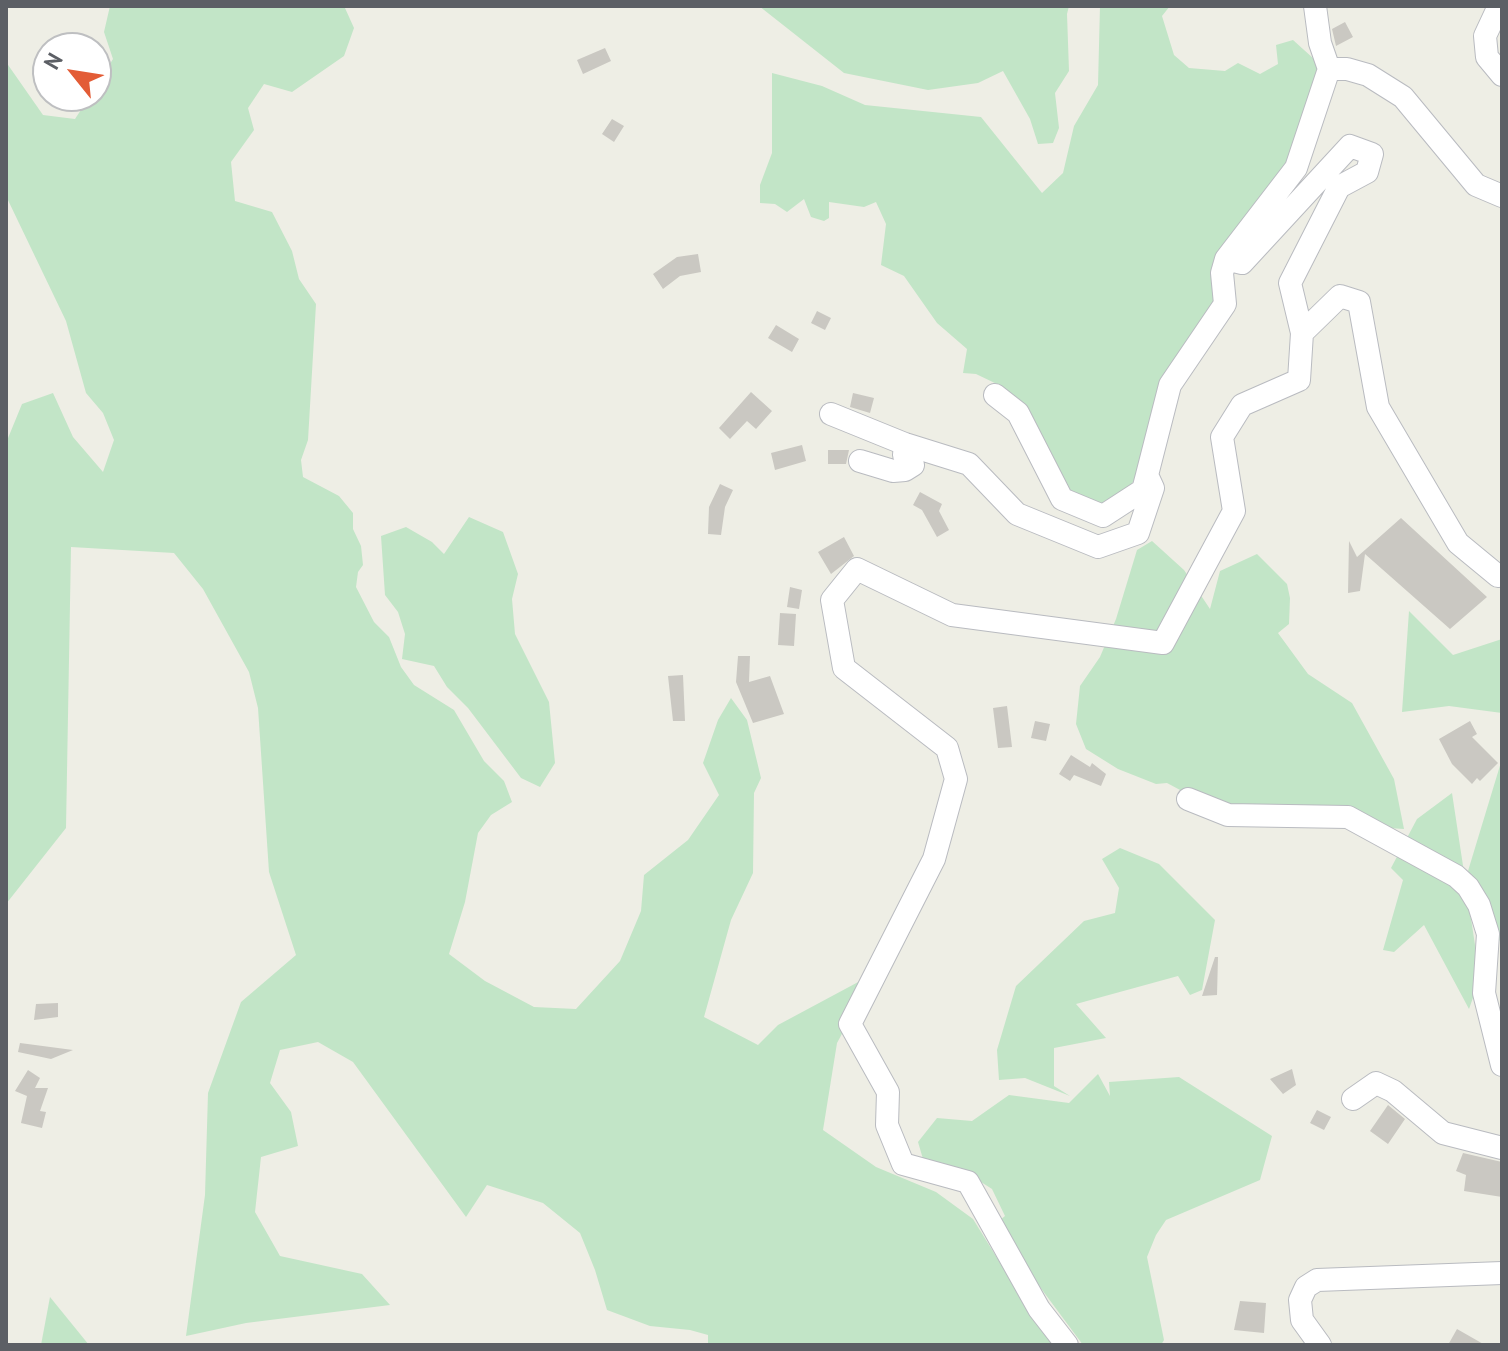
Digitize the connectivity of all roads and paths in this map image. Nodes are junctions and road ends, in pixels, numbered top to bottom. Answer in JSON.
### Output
{"nodes":[{"id":1,"x":1315,"y":6,"type":"edge"},
{"id":2,"x":1499,"y":6,"type":"edge"},
{"id":3,"x":1329,"y":69,"type":"junction"},
{"id":4,"x":1502,"y":75,"type":"edge"},
{"id":5,"x":1502,"y":196,"type":"edge"},
{"id":6,"x":1226,"y":259,"type":"junction"},
{"id":7,"x":1302,"y":333,"type":"junction"},
{"id":8,"x":995,"y":395,"type":"dead end"},
{"id":9,"x":831,"y":414,"type":"dead end"},
{"id":10,"x":905,"y":444,"type":"junction"},
{"id":11,"x":860,"y":461,"type":"dead end"},
{"id":12,"x":1147,"y":475,"type":"junction"},
{"id":13,"x":1498,"y":576,"type":"dead end"},
{"id":14,"x":1188,"y":799,"type":"dead end"},
{"id":15,"x":1502,"y":1065,"type":"edge"},
{"id":16,"x":1353,"y":1099,"type":"dead end"},
{"id":17,"x":1502,"y":1148,"type":"edge"},
{"id":18,"x":1502,"y":1273,"type":"edge"},
{"id":19,"x":1067,"y":1345,"type":"edge"},
{"id":20,"x":1320,"y":1345,"type":"edge"}],
"edges":[{"from":1,"to":3,"type":"street"},
{"from":2,"to":4,"type":"street"},
{"from":3,"to":5,"type":"street"},
{"from":3,"to":6,"type":"street"},
{"from":6,"to":7,"type":"street"},
{"from":6,"to":12,"type":"street"},
{"from":7,"to":13,"type":"street"},
{"from":7,"to":19,"type":"street"},
{"from":8,"to":12,"type":"street"},
{"from":9,"to":10,"type":"street"},
{"from":10,"to":11,"type":"street"},
{"from":10,"to":12,"type":"street"},
{"from":14,"to":15,"type":"street"},
{"from":16,"to":17,"type":"street"},
{"from":18,"to":20,"type":"street"}]}
